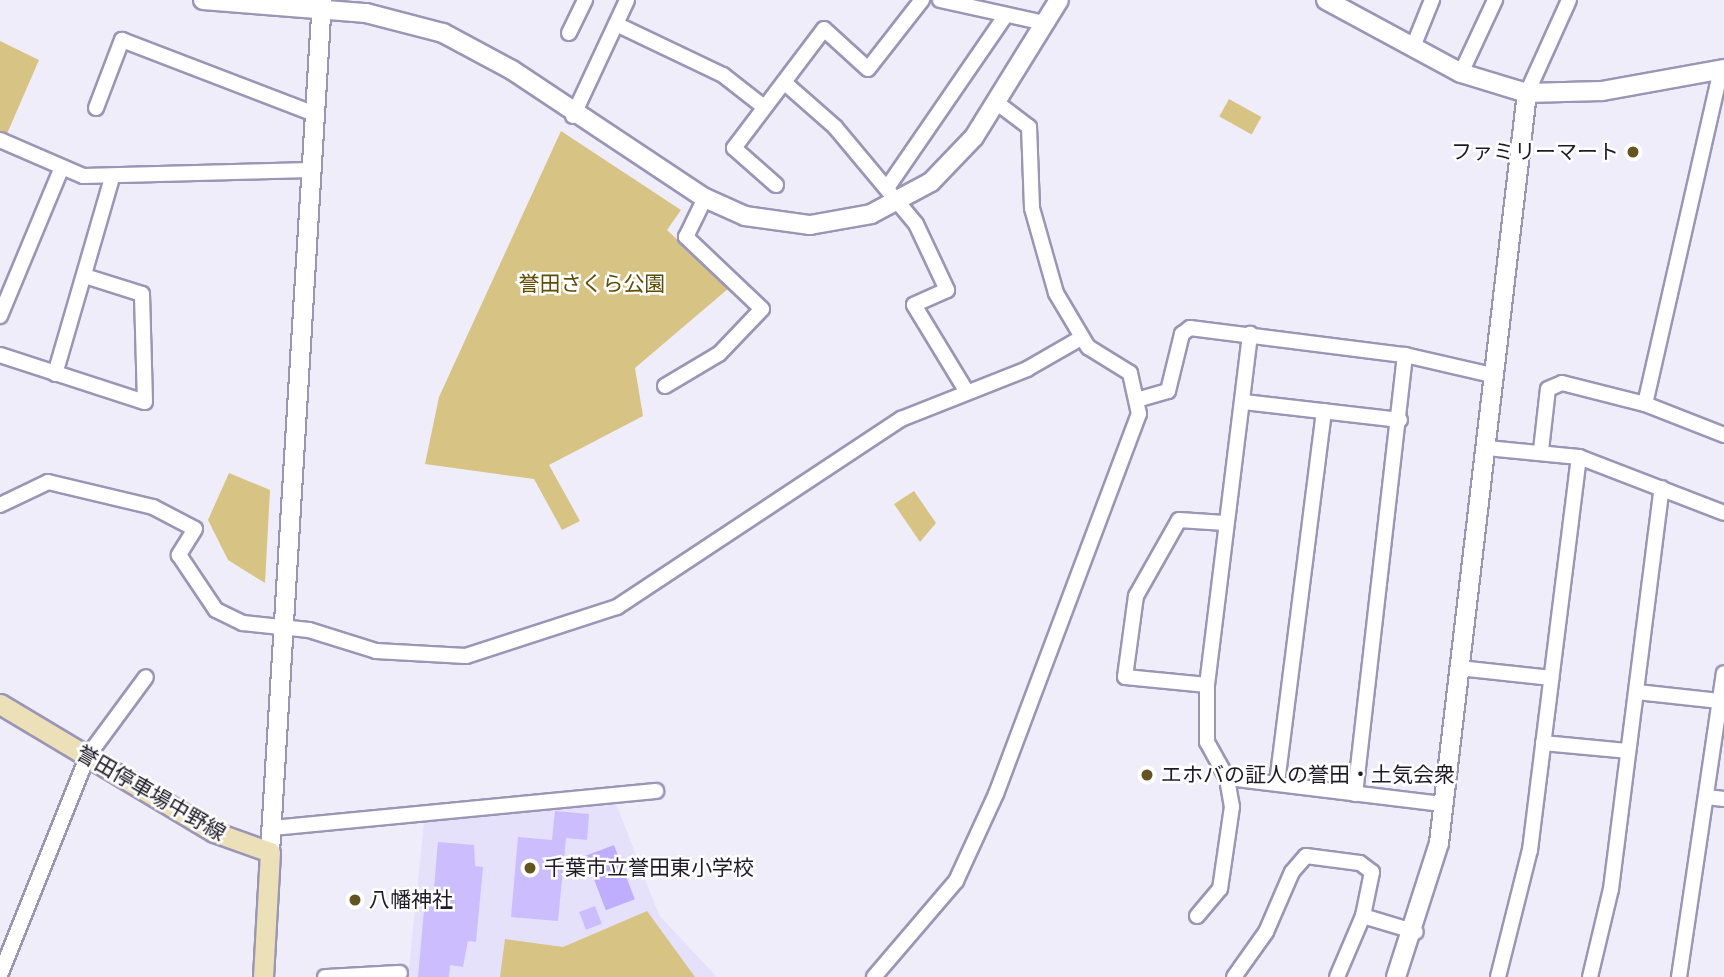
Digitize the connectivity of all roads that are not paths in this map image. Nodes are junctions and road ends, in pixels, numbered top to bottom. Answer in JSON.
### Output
{"nodes":[{"id":1,"x":203,"y":0,"type":"edge"},
{"id":2,"x":585,"y":0,"type":"edge"},
{"id":3,"x":627,"y":0,"type":"edge"},
{"id":4,"x":922,"y":0,"type":"edge"},
{"id":5,"x":940,"y":0,"type":"edge"},
{"id":6,"x":1059,"y":0,"type":"edge"},
{"id":7,"x":1326,"y":0,"type":"edge"},
{"id":8,"x":1432,"y":0,"type":"edge"},
{"id":9,"x":1495,"y":0,"type":"edge"},
{"id":10,"x":1569,"y":0,"type":"edge"},
{"id":11,"x":322,"y":4,"type":"edge"},
{"id":12,"x":1352,"y":6,"type":"edge"},
{"id":13,"x":1005,"y":16,"type":"junction"},
{"id":14,"x":1045,"y":23,"type":"junction"},
{"id":15,"x":616,"y":24,"type":"junction"},
{"id":16,"x":569,"y":33,"type":"dead end"},
{"id":17,"x":1413,"y":47,"type":"junction"},
{"id":18,"x":1723,"y":69,"type":"edge"},
{"id":19,"x":1461,"y":73,"type":"junction"},
{"id":20,"x":785,"y":83,"type":"junction"},
{"id":21,"x":1527,"y":93,"type":"junction"},
{"id":22,"x":997,"y":103,"type":"junction"},
{"id":23,"x":764,"y":107,"type":"junction"},
{"id":24,"x":96,"y":108,"type":"dead end"},
{"id":25,"x":312,"y":113,"type":"junction"},
{"id":26,"x":573,"y":116,"type":"junction"},
{"id":27,"x":1713,"y":119,"type":"junction"},
{"id":28,"x":1724,"y":131,"type":"edge"},
{"id":29,"x":0,"y":142,"type":"edge"},
{"id":30,"x":62,"y":167,"type":"junction"},
{"id":31,"x":310,"y":170,"type":"junction"},
{"id":32,"x":112,"y":178,"type":"junction"},
{"id":33,"x":776,"y":185,"type":"dead end"},
{"id":34,"x":893,"y":195,"type":"junction"},
{"id":35,"x":705,"y":198,"type":"junction"},
{"id":36,"x":88,"y":277,"type":"junction"},
{"id":37,"x":0,"y":316,"type":"edge"},
{"id":38,"x":1250,"y":334,"type":"junction"},
{"id":39,"x":1081,"y":338,"type":"junction"},
{"id":40,"x":0,"y":355,"type":"edge"},
{"id":41,"x":1405,"y":355,"type":"junction"},
{"id":42,"x":55,"y":374,"type":"junction"},
{"id":43,"x":1496,"y":376,"type":"junction"},
{"id":44,"x":665,"y":386,"type":"dead end"},
{"id":45,"x":967,"y":392,"type":"junction"},
{"id":46,"x":1140,"y":398,"type":"junction"},
{"id":47,"x":1244,"y":402,"type":"junction"},
{"id":48,"x":1645,"y":404,"type":"junction"},
{"id":49,"x":1324,"y":411,"type":"junction"},
{"id":50,"x":1400,"y":420,"type":"junction"},
{"id":51,"x":1724,"y":435,"type":"edge"},
{"id":52,"x":1487,"y":448,"type":"junction"},
{"id":53,"x":1541,"y":450,"type":"junction"},
{"id":54,"x":1578,"y":457,"type":"junction"},
{"id":55,"x":1662,"y":488,"type":"junction"},
{"id":56,"x":0,"y":505,"type":"edge"},
{"id":57,"x":1724,"y":513,"type":"edge"},
{"id":58,"x":1225,"y":523,"type":"junction"},
{"id":59,"x":285,"y":625,"type":"junction"},
{"id":60,"x":1459,"y":668,"type":"junction"},
{"id":61,"x":1724,"y":673,"type":"edge"},
{"id":62,"x":146,"y":677,"type":"dead end"},
{"id":63,"x":1551,"y":678,"type":"junction"},
{"id":64,"x":1207,"y":685,"type":"junction"},
{"id":65,"x":1637,"y":692,"type":"junction"},
{"id":66,"x":1720,"y":701,"type":"junction"},
{"id":67,"x":0,"y":704,"type":"edge"},
{"id":68,"x":1543,"y":743,"type":"junction"},
{"id":69,"x":1627,"y":751,"type":"junction"},
{"id":70,"x":87,"y":757,"type":"junction"},
{"id":71,"x":1227,"y":778,"type":"junction"},
{"id":72,"x":1277,"y":783,"type":"junction"},
{"id":73,"x":656,"y":791,"type":"dead end"},
{"id":74,"x":1355,"y":794,"type":"junction"},
{"id":75,"x":1707,"y":797,"type":"junction"},
{"id":76,"x":1724,"y":799,"type":"edge"},
{"id":77,"x":1443,"y":804,"type":"junction"},
{"id":78,"x":272,"y":828,"type":"junction"},
{"id":79,"x":270,"y":852,"type":"junction"},
{"id":80,"x":1197,"y":916,"type":"dead end"},
{"id":81,"x":1363,"y":916,"type":"junction"},
{"id":82,"x":1416,"y":932,"type":"junction"},
{"id":83,"x":400,"y":973,"type":"dead end"},
{"id":84,"x":0,"y":975,"type":"edge"},
{"id":85,"x":263,"y":977,"type":"edge"},
{"id":86,"x":325,"y":977,"type":"edge"},
{"id":87,"x":874,"y":977,"type":"edge"},
{"id":88,"x":1234,"y":977,"type":"edge"},
{"id":89,"x":1337,"y":977,"type":"edge"},
{"id":90,"x":1396,"y":977,"type":"edge"},
{"id":91,"x":1499,"y":977,"type":"edge"},
{"id":92,"x":1590,"y":977,"type":"edge"},
{"id":93,"x":1679,"y":977,"type":"edge"}],
"edges":[{"from":1,"to":11,"type":"street"},
{"from":2,"to":16,"type":"street"},
{"from":3,"to":15,"type":"street"},
{"from":4,"to":20,"type":"street"},
{"from":5,"to":13,"type":"street"},
{"from":6,"to":14,"type":"street"},
{"from":7,"to":12,"type":"street"},
{"from":8,"to":17,"type":"street"},
{"from":9,"to":19,"type":"street"},
{"from":10,"to":21,"type":"street"},
{"from":11,"to":25,"type":"street"},
{"from":11,"to":26,"type":"street"},
{"from":12,"to":17,"type":"street"},
{"from":13,"to":14,"type":"street"},
{"from":13,"to":34,"type":"street"},
{"from":14,"to":22,"type":"street"},
{"from":15,"to":23,"type":"street"},
{"from":15,"to":26,"type":"street"},
{"from":17,"to":19,"type":"street"},
{"from":18,"to":21,"type":"street"},
{"from":18,"to":27,"type":"street"},
{"from":19,"to":21,"type":"street"},
{"from":20,"to":23,"type":"street"},
{"from":20,"to":34,"type":"street"},
{"from":21,"to":43,"type":"street"},
{"from":22,"to":34,"type":"street"},
{"from":22,"to":39,"type":"street"},
{"from":23,"to":33,"type":"street"},
{"from":24,"to":25,"type":"street"},
{"from":25,"to":31,"type":"street"},
{"from":26,"to":35,"type":"street"},
{"from":27,"to":28,"type":"street"},
{"from":27,"to":48,"type":"street"},
{"from":29,"to":30,"type":"street"},
{"from":30,"to":32,"type":"street"},
{"from":30,"to":37,"type":"street"},
{"from":31,"to":32,"type":"street"},
{"from":31,"to":59,"type":"street"},
{"from":32,"to":36,"type":"street"},
{"from":34,"to":35,"type":"street"},
{"from":34,"to":45,"type":"street"},
{"from":35,"to":44,"type":"street"},
{"from":36,"to":42,"type":"street"},
{"from":36,"to":42,"type":"street"},
{"from":38,"to":41,"type":"street"},
{"from":38,"to":46,"type":"street"},
{"from":38,"to":47,"type":"street"},
{"from":39,"to":45,"type":"street"},
{"from":39,"to":46,"type":"street"},
{"from":40,"to":42,"type":"street"},
{"from":41,"to":43,"type":"street"},
{"from":41,"to":50,"type":"street"},
{"from":43,"to":52,"type":"street"},
{"from":45,"to":59,"type":"street"},
{"from":46,"to":87,"type":"street"},
{"from":47,"to":49,"type":"street"},
{"from":47,"to":58,"type":"street"},
{"from":48,"to":51,"type":"street"},
{"from":48,"to":53,"type":"street"},
{"from":49,"to":50,"type":"street"},
{"from":49,"to":72,"type":"street"},
{"from":50,"to":74,"type":"street"},
{"from":52,"to":53,"type":"street"},
{"from":52,"to":60,"type":"street"},
{"from":53,"to":54,"type":"street"},
{"from":54,"to":55,"type":"street"},
{"from":54,"to":63,"type":"street"},
{"from":55,"to":57,"type":"street"},
{"from":55,"to":65,"type":"street"},
{"from":56,"to":59,"type":"street"},
{"from":58,"to":64,"type":"street"},
{"from":58,"to":64,"type":"street"},
{"from":59,"to":78,"type":"street"},
{"from":60,"to":63,"type":"street"},
{"from":60,"to":77,"type":"street"},
{"from":61,"to":66,"type":"street"},
{"from":62,"to":70,"type":"street"},
{"from":63,"to":68,"type":"street"},
{"from":64,"to":71,"type":"street"},
{"from":65,"to":66,"type":"street"},
{"from":65,"to":69,"type":"street"},
{"from":66,"to":75,"type":"street"},
{"from":67,"to":70,"type":"main road","name":"誉田停車場中野線"},
{"from":68,"to":69,"type":"street"},
{"from":68,"to":91,"type":"street"},
{"from":69,"to":92,"type":"street"},
{"from":70,"to":79,"type":"main road","name":"誉田停車場中野線"},
{"from":70,"to":84,"type":"street"},
{"from":71,"to":72,"type":"street"},
{"from":71,"to":80,"type":"street"},
{"from":72,"to":74,"type":"street"},
{"from":73,"to":78,"type":"street"},
{"from":74,"to":77,"type":"street"},
{"from":75,"to":76,"type":"street"},
{"from":75,"to":93,"type":"street"},
{"from":77,"to":82,"type":"street"},
{"from":78,"to":79,"type":"street"},
{"from":79,"to":85,"type":"main road"},
{"from":81,"to":82,"type":"street"},
{"from":81,"to":88,"type":"street"},
{"from":81,"to":89,"type":"street"},
{"from":82,"to":90,"type":"street"},
{"from":83,"to":86,"type":"street"}]}
